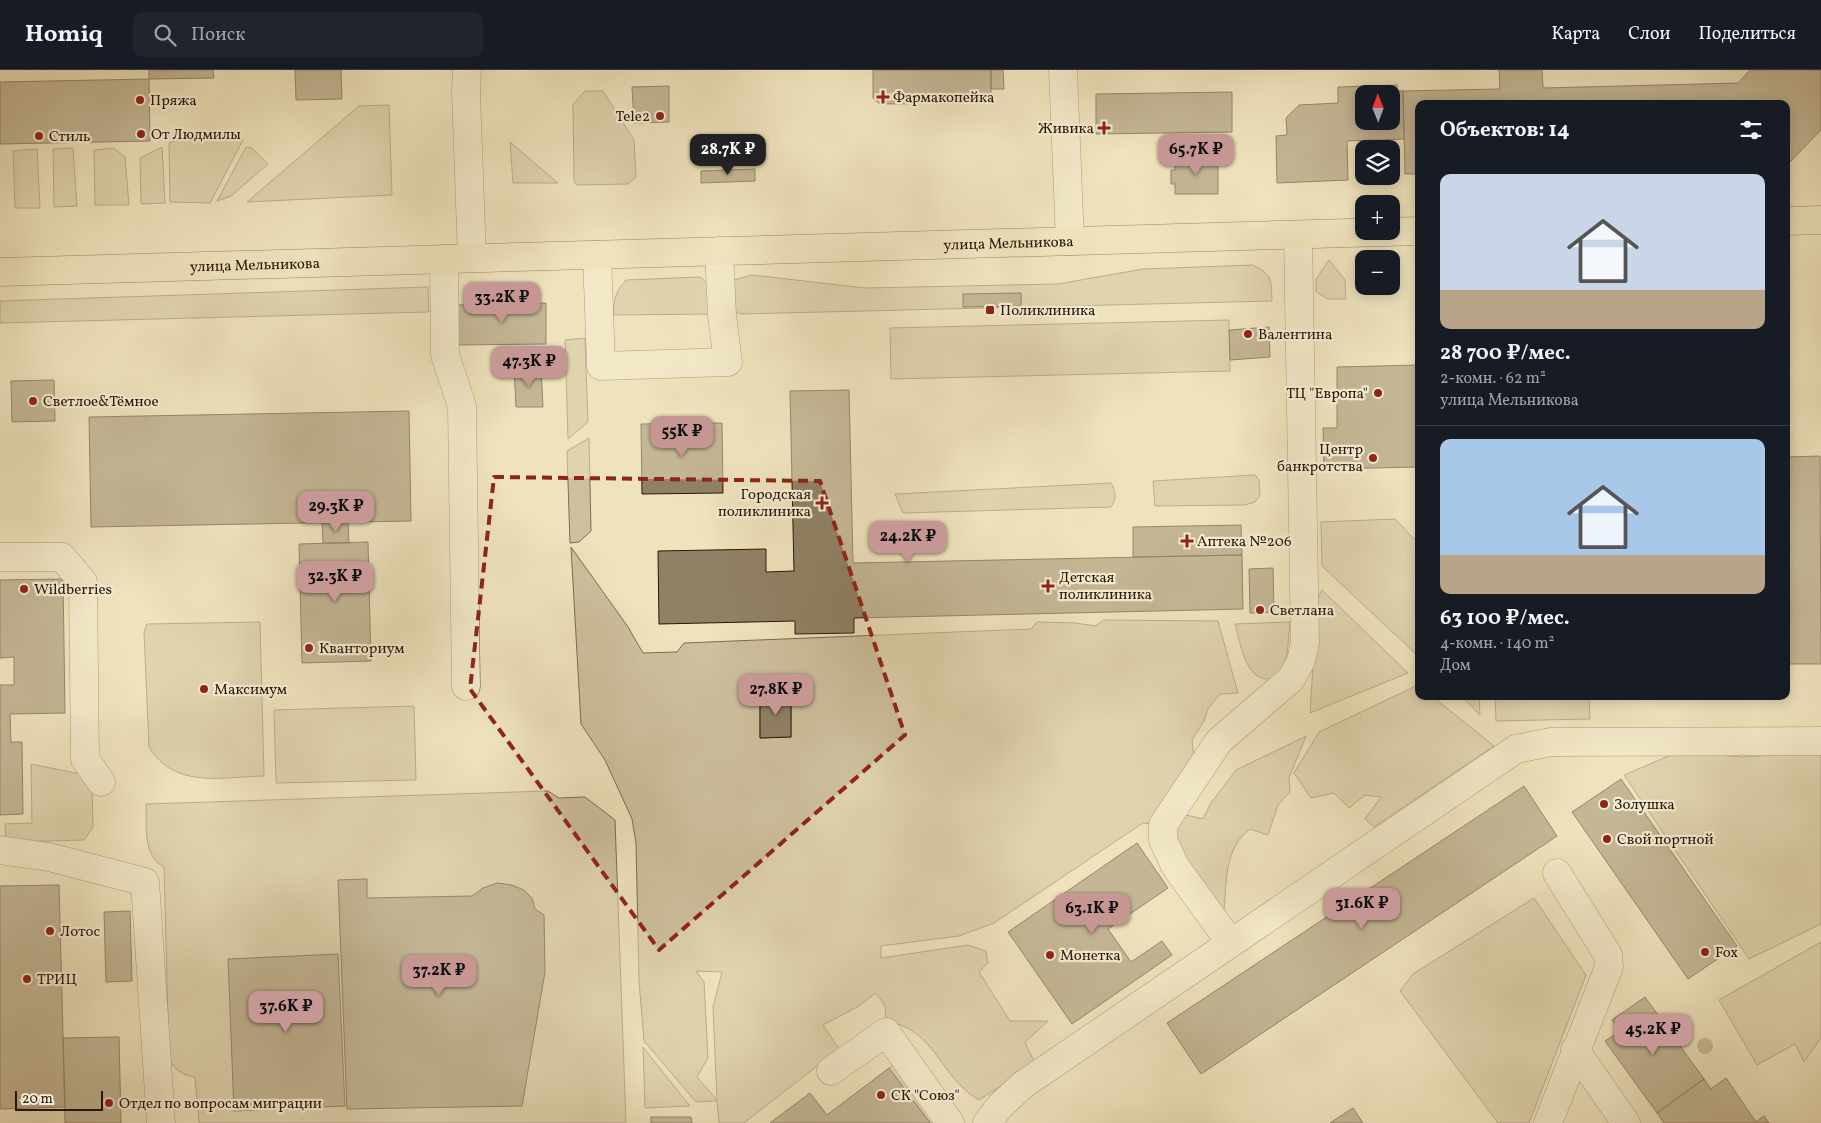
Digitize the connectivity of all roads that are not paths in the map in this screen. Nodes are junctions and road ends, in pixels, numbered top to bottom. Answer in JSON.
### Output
{"nodes":[{"id":1,"x":467,"y":70,"type":"edge"},
{"id":2,"x":1063,"y":70,"type":"edge"},
{"id":3,"x":1821,"y":220,"type":"edge"},
{"id":4,"x":1790,"y":221,"type":"edge"},
{"id":5,"x":1415,"y":231,"type":"edge"},
{"id":6,"x":1298,"y":235,"type":"junction"},
{"id":7,"x":1070,"y":241,"type":"junction"},
{"id":8,"x":719,"y":251,"type":"junction"},
{"id":9,"x":597,"y":255,"type":"junction"},
{"id":10,"x":472,"y":258,"type":"junction"},
{"id":11,"x":444,"y":259,"type":"junction"},
{"id":12,"x":0,"y":272,"type":"edge"},
{"id":13,"x":0,"y":557,"type":"edge"},
{"id":14,"x":466,"y":686,"type":"dead end"},
{"id":15,"x":1821,"y":741,"type":"edge"},
{"id":16,"x":101,"y":782,"type":"dead end"},
{"id":17,"x":0,"y":850,"type":"edge"},
{"id":18,"x":1557,"y":873,"type":"dead end"},
{"id":19,"x":1230,"y":942,"type":"junction"},
{"id":20,"x":1575,"y":1050,"type":"junction"},
{"id":21,"x":831,"y":1071,"type":"dead end"},
{"id":22,"x":161,"y":1123,"type":"edge"},
{"id":23,"x":950,"y":1123,"type":"edge"},
{"id":24,"x":988,"y":1123,"type":"edge"},
{"id":25,"x":1548,"y":1123,"type":"edge"},
{"id":26,"x":1626,"y":1123,"type":"edge"}],
"edges":[{"from":1,"to":10,"type":"street"},
{"from":2,"to":7,"type":"street"},
{"from":3,"to":4,"type":"main road"},
{"from":5,"to":6,"type":"main road","name":"улица Мельникова"},
{"from":6,"to":7,"type":"main road","name":"улица Мельникова"},
{"from":6,"to":19,"type":"street"},
{"from":7,"to":8,"type":"main road","name":"улица Мельникова"},
{"from":8,"to":9,"type":"main road","name":"улица Мельникова"},
{"from":8,"to":9,"type":"street"},
{"from":9,"to":10,"type":"main road","name":"улица Мельникова"},
{"from":10,"to":11,"type":"main road","name":"улица Мельникова"},
{"from":11,"to":12,"type":"main road","name":"улица Мельникова"},
{"from":11,"to":14,"type":"street"},
{"from":13,"to":16,"type":"street"},
{"from":15,"to":19,"type":"street"},
{"from":17,"to":22,"type":"street"},
{"from":18,"to":20,"type":"street"},
{"from":19,"to":24,"type":"street"},
{"from":20,"to":25,"type":"street"},
{"from":20,"to":26,"type":"street"},
{"from":21,"to":23,"type":"street"}]}
